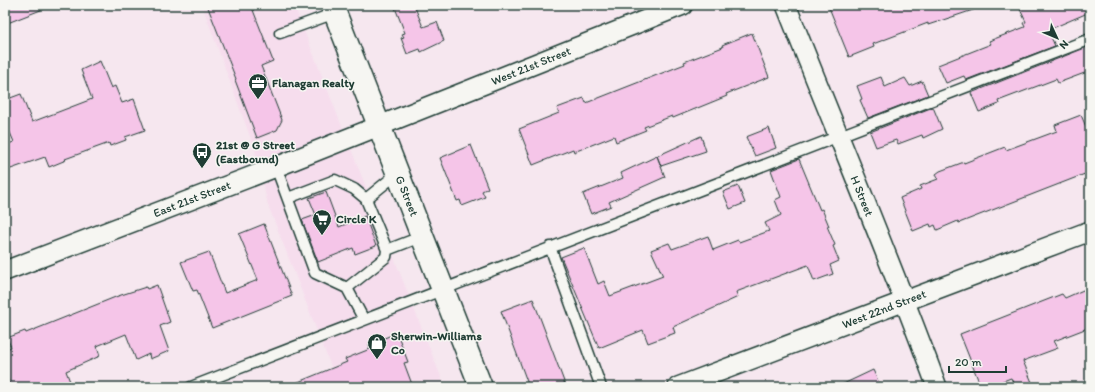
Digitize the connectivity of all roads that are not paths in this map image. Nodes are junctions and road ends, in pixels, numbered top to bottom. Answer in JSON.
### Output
{"nodes":[{"id":1,"x":683,"y":5,"type":"edge"},
{"id":2,"x":786,"y":5,"type":"edge"},
{"id":3,"x":334,"y":9,"type":"edge"},
{"id":4,"x":280,"y":33,"type":"dead end"},
{"id":5,"x":1090,"y":38,"type":"edge"},
{"id":6,"x":379,"y":126,"type":"junction"},
{"id":7,"x":838,"y":138,"type":"junction"},
{"id":8,"x":276,"y":167,"type":"junction"},
{"id":9,"x":398,"y":173,"type":"junction"},
{"id":10,"x":288,"y":198,"type":"junction"},
{"id":11,"x":366,"y":199,"type":"junction"},
{"id":12,"x":1090,"y":231,"type":"edge"},
{"id":13,"x":423,"y":236,"type":"junction"},
{"id":14,"x":550,"y":248,"type":"junction"},
{"id":15,"x":387,"y":250,"type":"junction"},
{"id":16,"x":5,"y":271,"type":"edge"},
{"id":17,"x":348,"y":288,"type":"junction"},
{"id":18,"x":443,"y":290,"type":"junction"},
{"id":19,"x":906,"y":301,"type":"junction"},
{"id":20,"x":364,"y":320,"type":"junction"},
{"id":21,"x":191,"y":387,"type":"edge"},
{"id":22,"x":481,"y":387,"type":"edge"},
{"id":23,"x":601,"y":387,"type":"edge"},
{"id":24,"x":678,"y":387,"type":"edge"},
{"id":25,"x":937,"y":387,"type":"edge"}],
"edges":[{"from":1,"to":6,"type":"street","name":"West 21st Street"},
{"from":2,"to":7,"type":"street","name":"H Street"},
{"from":3,"to":4,"type":"lane"},
{"from":3,"to":6,"type":"main road","name":"G Street"},
{"from":5,"to":7,"type":"lane"},
{"from":6,"to":8,"type":"street","name":"East 21st Street"},
{"from":6,"to":9,"type":"main road","name":"G Street"},
{"from":7,"to":14,"type":"lane"},
{"from":7,"to":19,"type":"street","name":"H Street"},
{"from":8,"to":10,"type":"lane"},
{"from":8,"to":16,"type":"street","name":"East 21st Street"},
{"from":9,"to":11,"type":"lane"},
{"from":9,"to":13,"type":"main road","name":"G Street"},
{"from":10,"to":11,"type":"lane"},
{"from":10,"to":17,"type":"lane"},
{"from":11,"to":15,"type":"lane"},
{"from":12,"to":19,"type":"street","name":"West 22nd Street"},
{"from":13,"to":15,"type":"lane"},
{"from":13,"to":18,"type":"main road","name":"G Street"},
{"from":14,"to":18,"type":"lane"},
{"from":14,"to":23,"type":"lane"},
{"from":15,"to":17,"type":"lane"},
{"from":17,"to":20,"type":"lane"},
{"from":18,"to":20,"type":"lane"},
{"from":18,"to":22,"type":"main road","name":"G Street"},
{"from":19,"to":24,"type":"street","name":"West 22nd Street"},
{"from":19,"to":25,"type":"street","name":"H Street"},
{"from":20,"to":21,"type":"lane"}]}
